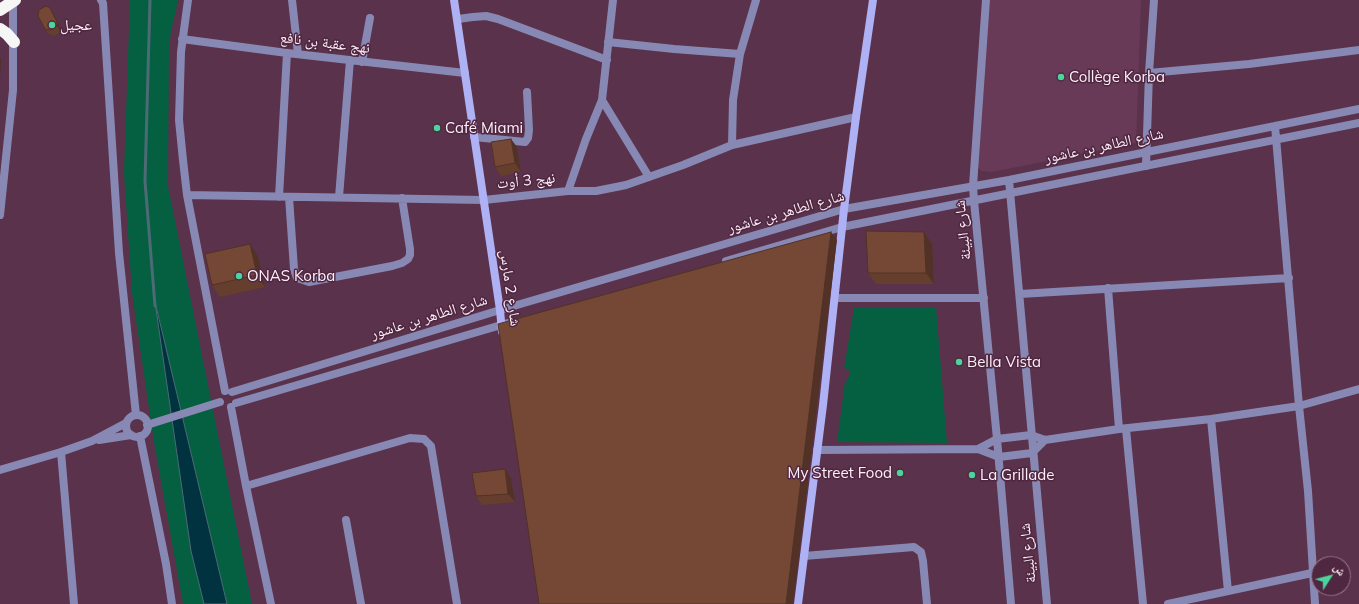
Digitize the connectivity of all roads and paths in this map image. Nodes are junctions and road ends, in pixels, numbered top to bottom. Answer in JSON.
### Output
{"nodes":[{"id":1,"x":188,"y":0,"type":"edge"},
{"id":2,"x":292,"y":0,"type":"edge"},
{"id":3,"x":454,"y":0,"type":"edge"},
{"id":4,"x":613,"y":0,"type":"edge"},
{"id":5,"x":756,"y":0,"type":"edge"},
{"id":6,"x":873,"y":0,"type":"edge"},
{"id":7,"x":986,"y":0,"type":"edge"},
{"id":8,"x":1154,"y":0,"type":"edge"},
{"id":9,"x":14,"y":1,"type":"edge"},
{"id":10,"x":103,"y":1,"type":"edge"},
{"id":11,"x":0,"y":10,"type":"edge"},
{"id":12,"x":370,"y":18,"type":"dead end"},
{"id":13,"x":458,"y":20,"type":"junction"},
{"id":14,"x":0,"y":29,"type":"edge"},
{"id":15,"x":182,"y":39,"type":"junction"},
{"id":16,"x":14,"y":42,"type":"junction"},
{"id":17,"x":608,"y":42,"type":"junction"},
{"id":18,"x":1359,"y":50,"type":"edge"},
{"id":19,"x":287,"y":53,"type":"junction"},
{"id":20,"x":298,"y":54,"type":"junction"},
{"id":21,"x":740,"y":54,"type":"junction"},
{"id":22,"x":350,"y":60,"type":"junction"},
{"id":23,"x":607,"y":60,"type":"junction"},
{"id":24,"x":362,"y":62,"type":"junction"},
{"id":25,"x":465,"y":73,"type":"junction"},
{"id":26,"x":1149,"y":73,"type":"junction"},
{"id":27,"x":528,"y":92,"type":"dead end"},
{"id":28,"x":602,"y":100,"type":"junction"},
{"id":29,"x":1359,"y":109,"type":"edge"},
{"id":30,"x":856,"y":117,"type":"junction"},
{"id":31,"x":1359,"y":122,"type":"edge"},
{"id":32,"x":1275,"y":126,"type":"junction"},
{"id":33,"x":474,"y":137,"type":"junction"},
{"id":34,"x":1277,"y":139,"type":"junction"},
{"id":35,"x":732,"y":145,"type":"junction"},
{"id":36,"x":1147,"y":151,"type":"junction"},
{"id":37,"x":1146,"y":166,"type":"junction"},
{"id":38,"x":2,"y":176,"type":"edge"},
{"id":39,"x":648,"y":177,"type":"junction"},
{"id":40,"x":1009,"y":180,"type":"junction"},
{"id":41,"x":973,"y":186,"type":"junction"},
{"id":42,"x":568,"y":191,"type":"junction"},
{"id":43,"x":1011,"y":194,"type":"junction"},
{"id":44,"x":188,"y":195,"type":"junction"},
{"id":45,"x":279,"y":197,"type":"junction"},
{"id":46,"x":289,"y":197,"type":"junction"},
{"id":47,"x":339,"y":197,"type":"junction"},
{"id":48,"x":402,"y":198,"type":"junction"},
{"id":49,"x":484,"y":200,"type":"junction"},
{"id":50,"x":974,"y":201,"type":"junction"},
{"id":51,"x":844,"y":209,"type":"junction"},
{"id":52,"x":0,"y":215,"type":"edge"},
{"id":53,"x":842,"y":227,"type":"junction"},
{"id":54,"x":722,"y":262,"type":"edge"},
{"id":55,"x":1289,"y":278,"type":"junction"},
{"id":56,"x":1108,"y":288,"type":"junction"},
{"id":57,"x":1020,"y":294,"type":"junction"},
{"id":58,"x":835,"y":298,"type":"junction"},
{"id":59,"x":984,"y":298,"type":"junction"},
{"id":60,"x":500,"y":310,"type":"junction"},
{"id":61,"x":516,"y":320,"type":"edge"},
{"id":62,"x":501,"y":325,"type":"junction"},
{"id":63,"x":503,"y":338,"type":"edge"},
{"id":64,"x":1359,"y":389,"type":"edge"},
{"id":65,"x":229,"y":391,"type":"junction"},
{"id":66,"x":217,"y":403,"type":"junction"},
{"id":67,"x":234,"y":405,"type":"junction"},
{"id":68,"x":1299,"y":406,"type":"junction"},
{"id":69,"x":136,"y":415,"type":"junction"},
{"id":70,"x":1211,"y":419,"type":"junction"},
{"id":71,"x":126,"y":423,"type":"junction"},
{"id":72,"x":149,"y":424,"type":"junction"},
{"id":73,"x":1122,"y":429,"type":"junction"},
{"id":74,"x":131,"y":435,"type":"junction"},
{"id":75,"x":1031,"y":435,"type":"junction"},
{"id":76,"x":140,"y":436,"type":"junction"},
{"id":77,"x":997,"y":439,"type":"junction"},
{"id":78,"x":1045,"y":440,"type":"junction"},
{"id":79,"x":92,"y":441,"type":"junction"},
{"id":80,"x":978,"y":449,"type":"junction"},
{"id":81,"x":817,"y":450,"type":"junction"},
{"id":82,"x":61,"y":452,"type":"junction"},
{"id":83,"x":1032,"y":452,"type":"junction"},
{"id":84,"x":999,"y":457,"type":"junction"},
{"id":85,"x":0,"y":470,"type":"edge"},
{"id":86,"x":246,"y":486,"type":"junction"},
{"id":87,"x":346,"y":520,"type":"dead end"},
{"id":88,"x":804,"y":556,"type":"junction"},
{"id":89,"x":1311,"y":556,"type":"edge"},
{"id":90,"x":1311,"y":573,"type":"edge"},
{"id":91,"x":1228,"y":591,"type":"junction"},
{"id":92,"x":74,"y":604,"type":"edge"},
{"id":93,"x":172,"y":604,"type":"edge"},
{"id":94,"x":271,"y":604,"type":"edge"},
{"id":95,"x":361,"y":604,"type":"edge"},
{"id":96,"x":457,"y":604,"type":"edge"},
{"id":97,"x":798,"y":604,"type":"edge"},
{"id":98,"x":927,"y":604,"type":"edge"},
{"id":99,"x":1011,"y":604,"type":"edge"},
{"id":100,"x":1047,"y":604,"type":"edge"},
{"id":101,"x":1143,"y":604,"type":"edge"},
{"id":102,"x":1168,"y":604,"type":"edge"}],
"edges":[{"from":1,"to":15,"type":"street"},
{"from":2,"to":20,"type":"street"},
{"from":3,"to":13,"type":"street","name":"شارع 2 مارس"},
{"from":4,"to":17,"type":"street"},
{"from":5,"to":21,"type":"street"},
{"from":6,"to":30,"type":"street"},
{"from":7,"to":41,"type":"street","name":"شارع البيئة"},
{"from":8,"to":26,"type":"street"},
{"from":9,"to":11,"type":"highway"},
{"from":9,"to":16,"type":"street"},
{"from":10,"to":69,"type":"street"},
{"from":12,"to":24,"type":"street"},
{"from":13,"to":23,"type":"street"},
{"from":13,"to":25,"type":"street","name":"شارع 2 مارس"},
{"from":14,"to":16,"type":"highway"},
{"from":15,"to":19,"type":"street","name":"نهج عقبة بن نافع"},
{"from":15,"to":44,"type":"street"},
{"from":16,"to":38,"type":"street"},
{"from":17,"to":21,"type":"street"},
{"from":17,"to":23,"type":"street"},
{"from":18,"to":26,"type":"street"},
{"from":19,"to":20,"type":"street","name":"نهج عقبة بن نافع"},
{"from":19,"to":45,"type":"street"},
{"from":20,"to":22,"type":"street","name":"نهج عقبة بن نافع"},
{"from":21,"to":35,"type":"street"},
{"from":22,"to":24,"type":"street","name":"نهج عقبة بن نافع"},
{"from":22,"to":47,"type":"street"},
{"from":23,"to":28,"type":"street"},
{"from":24,"to":25,"type":"street","name":"نهج عقبة بن نافع"},
{"from":25,"to":33,"type":"street","name":"شارع 2 مارس"},
{"from":26,"to":36,"type":"street"},
{"from":27,"to":33,"type":"street"},
{"from":28,"to":39,"type":"street"},
{"from":28,"to":42,"type":"street"},
{"from":29,"to":32,"type":"street","name":"شارع الطاهر بن عاشور"},
{"from":30,"to":35,"type":"street","name":"نهج 3 أوت"},
{"from":30,"to":51,"type":"street"},
{"from":31,"to":34,"type":"street","name":"شارع الطاهر بن عاشور"},
{"from":32,"to":34,"type":"street"},
{"from":32,"to":36,"type":"street","name":"شارع الطاهر بن عاشور"},
{"from":33,"to":49,"type":"street","name":"شارع 2 مارس"},
{"from":34,"to":37,"type":"street","name":"شارع الطاهر بن عاشور"},
{"from":34,"to":55,"type":"street"},
{"from":35,"to":39,"type":"street","name":"نهج 3 أوت"},
{"from":36,"to":37,"type":"street"},
{"from":36,"to":40,"type":"street","name":"شارع الطاهر بن عاشور"},
{"from":37,"to":43,"type":"street","name":"شارع الطاهر بن عاشور"},
{"from":38,"to":52,"type":"street"},
{"from":39,"to":42,"type":"street","name":"نهج 3 أوت"},
{"from":40,"to":41,"type":"street","name":"شارع الطاهر بن عاشور"},
{"from":40,"to":43,"type":"street","name":"شارع البيئة"},
{"from":41,"to":50,"type":"street","name":"شارع البيئة"},
{"from":41,"to":51,"type":"street","name":"شارع الطاهر بن عاشور"},
{"from":42,"to":49,"type":"street","name":"نهج 3 أوت"},
{"from":43,"to":50,"type":"street","name":"شارع الطاهر بن عاشور"},
{"from":43,"to":57,"type":"street","name":"شارع البيئة"},
{"from":44,"to":45,"type":"street","name":"نهج 3 أوت"},
{"from":44,"to":65,"type":"street"},
{"from":45,"to":46,"type":"street","name":"نهج 3 أوت"},
{"from":46,"to":47,"type":"street","name":"نهج 3 أوت"},
{"from":46,"to":48,"type":"street"},
{"from":47,"to":48,"type":"street","name":"نهج 3 أوت"},
{"from":48,"to":49,"type":"street","name":"نهج 3 أوت"},
{"from":49,"to":60,"type":"street","name":"شارع 2 مارس"},
{"from":50,"to":53,"type":"street","name":"شارع الطاهر بن عاشور"},
{"from":50,"to":59,"type":"street","name":"شارع البيئة"},
{"from":51,"to":53,"type":"street"},
{"from":51,"to":60,"type":"street","name":"شارع الطاهر بن عاشور"},
{"from":53,"to":54,"type":"street","name":"شارع الطاهر بن عاشور"},
{"from":53,"to":58,"type":"street"},
{"from":55,"to":56,"type":"street"},
{"from":55,"to":68,"type":"street"},
{"from":56,"to":57,"type":"street"},
{"from":56,"to":73,"type":"street"},
{"from":57,"to":75,"type":"street","name":"شارع البيئة"},
{"from":58,"to":59,"type":"street"},
{"from":58,"to":81,"type":"street"},
{"from":59,"to":77,"type":"street","name":"شارع البيئة"},
{"from":60,"to":62,"type":"street","name":"شارع 2 مارس"},
{"from":60,"to":65,"type":"street","name":"شارع الطاهر بن عاشور"},
{"from":61,"to":62,"type":"street","name":"شارع الطاهر بن عاشور"},
{"from":62,"to":63,"type":"street","name":"شارع 2 مارس"},
{"from":62,"to":67,"type":"street","name":"شارع الطاهر بن عاشور"},
{"from":64,"to":68,"type":"street"},
{"from":65,"to":66,"type":"street"},
{"from":65,"to":67,"type":"street"},
{"from":66,"to":67,"type":"street"},
{"from":66,"to":72,"type":"street"},
{"from":67,"to":86,"type":"street"},
{"from":68,"to":70,"type":"street"},
{"from":68,"to":89,"type":"street"},
{"from":69,"to":71,"type":"street"},
{"from":69,"to":72,"type":"street"},
{"from":70,"to":73,"type":"street"},
{"from":70,"to":91,"type":"street"},
{"from":71,"to":74,"type":"street"},
{"from":71,"to":79,"type":"street"},
{"from":72,"to":76,"type":"street"},
{"from":73,"to":78,"type":"street"},
{"from":73,"to":101,"type":"street"},
{"from":74,"to":76,"type":"street"},
{"from":74,"to":79,"type":"street"},
{"from":75,"to":77,"type":"street"},
{"from":75,"to":78,"type":"street"},
{"from":75,"to":83,"type":"street","name":"شارع البيئة"},
{"from":76,"to":93,"type":"street"},
{"from":77,"to":80,"type":"street"},
{"from":77,"to":84,"type":"street","name":"شارع البيئة"},
{"from":78,"to":83,"type":"street"},
{"from":79,"to":82,"type":"street"},
{"from":80,"to":81,"type":"street"},
{"from":80,"to":84,"type":"street"},
{"from":81,"to":88,"type":"street"},
{"from":82,"to":85,"type":"street"},
{"from":82,"to":92,"type":"street"},
{"from":83,"to":84,"type":"street"},
{"from":83,"to":100,"type":"street","name":"شارع البيئة"},
{"from":84,"to":99,"type":"street","name":"شارع البيئة"},
{"from":86,"to":94,"type":"street"},
{"from":86,"to":96,"type":"street"},
{"from":87,"to":95,"type":"street"},
{"from":88,"to":97,"type":"street"},
{"from":88,"to":98,"type":"street"},
{"from":90,"to":91,"type":"street"},
{"from":91,"to":102,"type":"street"}]}
